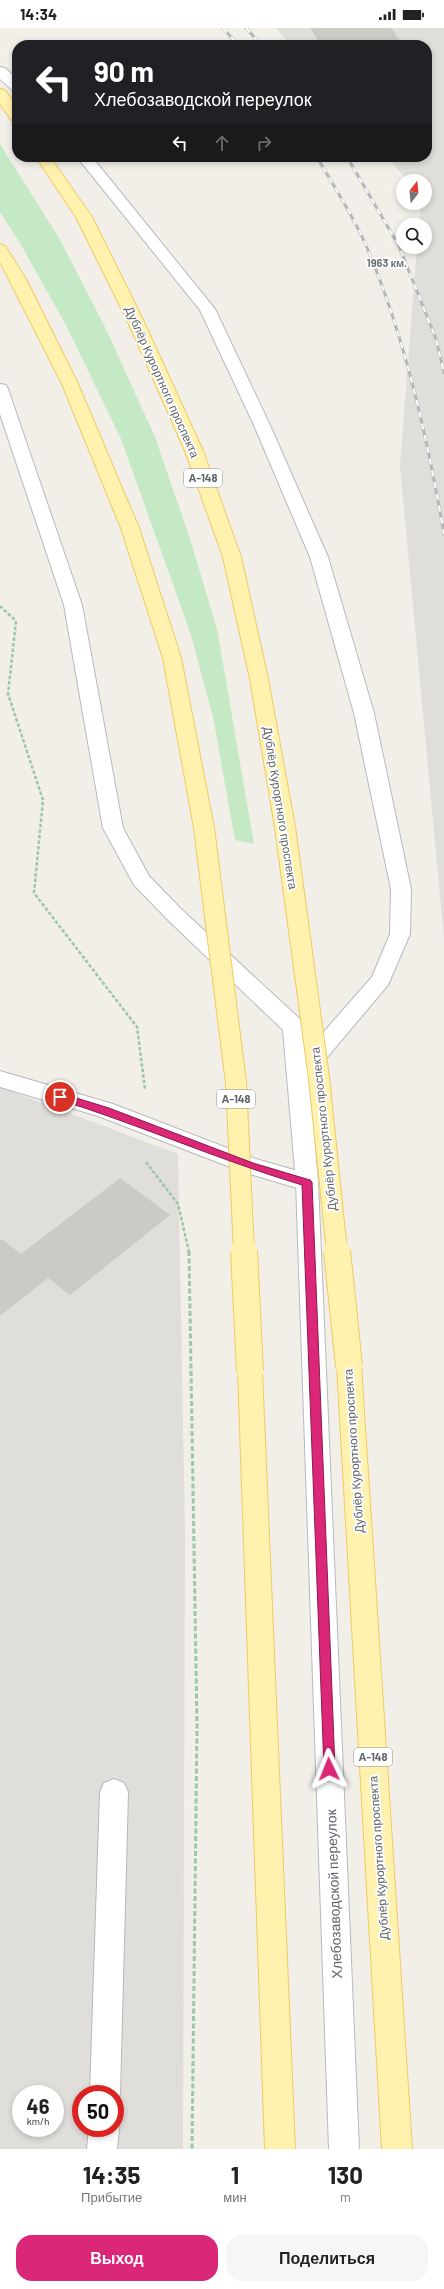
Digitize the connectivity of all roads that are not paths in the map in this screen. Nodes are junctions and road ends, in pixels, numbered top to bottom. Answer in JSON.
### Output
{"nodes":[{"id":1,"x":0,"y":72,"type":"edge"},
{"id":2,"x":12,"y":83,"type":"edge"},
{"id":3,"x":0,"y":93,"type":"edge"},
{"id":4,"x":12,"y":111,"type":"edge"},
{"id":5,"x":47,"y":162,"type":"edge"},
{"id":6,"x":88,"y":162,"type":"edge"},
{"id":7,"x":0,"y":249,"type":"edge"},
{"id":8,"x":0,"y":389,"type":"edge"},
{"id":9,"x":299,"y":1075,"type":"junction"},
{"id":10,"x":0,"y":1079,"type":"edge"},
{"id":11,"x":307,"y":1182,"type":"junction"},
{"id":12,"x":114,"y":1792,"type":"dead end"},
{"id":13,"x":105,"y":2085,"type":"edge"},
{"id":14,"x":103,"y":2137,"type":"edge"},
{"id":15,"x":102,"y":2149,"type":"edge"},
{"id":16,"x":280,"y":2149,"type":"edge"},
{"id":17,"x":344,"y":2149,"type":"edge"},
{"id":18,"x":397,"y":2149,"type":"edge"}],
"edges":[{"from":1,"to":2,"type":"main road"},
{"from":3,"to":4,"type":"main road"},
{"from":5,"to":18,"type":"main road","name":"Дублёр Курортного проспекта","number":"А-148","bridge":true},
{"from":6,"to":9,"type":"main road"},
{"from":7,"to":16,"type":"main road","number":"А-148","bridge":true},
{"from":8,"to":9,"type":"main road","name":"Хлебозаводской переулок"},
{"from":9,"to":11,"type":"main road","name":"Хлебозаводской переулок"},
{"from":10,"to":11,"type":"main road"},
{"from":11,"to":17,"type":"main road","name":"Хлебозаводской переулок"},
{"from":12,"to":13,"type":"main road"},
{"from":14,"to":15,"type":"main road"}]}
